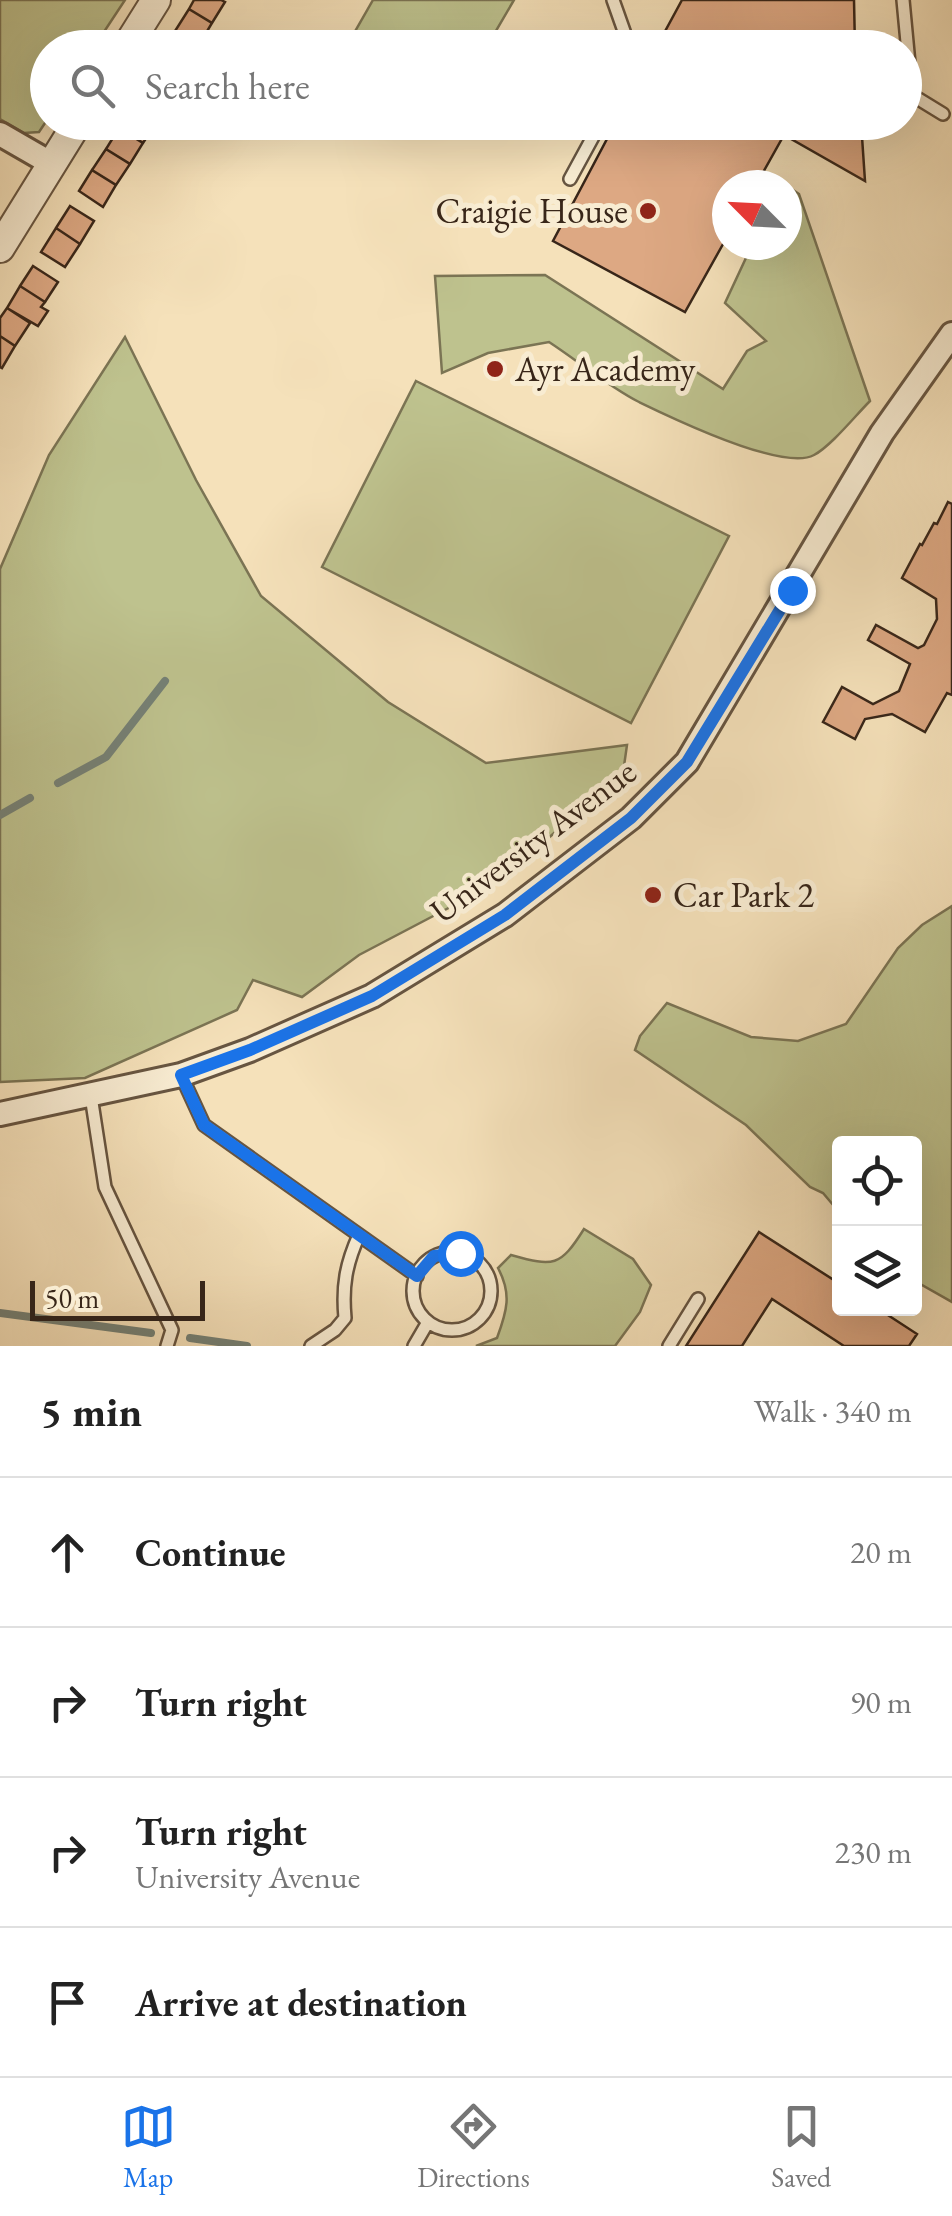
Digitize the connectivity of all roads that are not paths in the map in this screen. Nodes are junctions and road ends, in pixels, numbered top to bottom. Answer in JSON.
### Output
{"nodes":[{"id":1,"x":156,"y":0,"type":"edge"},
{"id":2,"x":612,"y":0,"type":"edge"},
{"id":3,"x":903,"y":0,"type":"edge"},
{"id":4,"x":137,"y":30,"type":"edge"},
{"id":5,"x":623,"y":30,"type":"edge"},
{"id":6,"x":906,"y":30,"type":"edge"},
{"id":7,"x":922,"y":102,"type":"edge"},
{"id":8,"x":943,"y":114,"type":"dead end"},
{"id":9,"x":0,"y":134,"type":"edge"},
{"id":10,"x":67,"y":140,"type":"edge"},
{"id":11,"x":590,"y":140,"type":"edge"},
{"id":12,"x":52,"y":164,"type":"junction"},
{"id":13,"x":570,"y":179,"type":"dead end"},
{"id":14,"x":0,"y":248,"type":"edge"},
{"id":15,"x":952,"y":334,"type":"edge"},
{"id":16,"x":181,"y":1075,"type":"junction"},
{"id":17,"x":91,"y":1096,"type":"junction"},
{"id":18,"x":0,"y":1114,"type":"edge"},
{"id":19,"x":359,"y":1235,"type":"junction"},
{"id":20,"x":417,"y":1276,"type":"junction"},
{"id":21,"x":698,"y":1299,"type":"dead end"},
{"id":22,"x":428,"y":1322,"type":"junction"},
{"id":23,"x":167,"y":1346,"type":"edge"},
{"id":24,"x":311,"y":1346,"type":"edge"},
{"id":25,"x":414,"y":1346,"type":"edge"},
{"id":26,"x":669,"y":1346,"type":"edge"}],
"edges":[{"from":1,"to":4,"type":"street"},
{"from":2,"to":5,"type":"lane"},
{"from":3,"to":6,"type":"lane"},
{"from":7,"to":8,"type":"lane"},
{"from":9,"to":12,"type":"street"},
{"from":10,"to":12,"type":"street"},
{"from":11,"to":13,"type":"lane"},
{"from":12,"to":14,"type":"street"},
{"from":15,"to":16,"type":"street","name":"University Avenue"},
{"from":16,"to":17,"type":"street","name":"University Avenue"},
{"from":16,"to":19,"type":"lane"},
{"from":17,"to":18,"type":"street","name":"University Avenue"},
{"from":17,"to":23,"type":"lane"},
{"from":19,"to":20,"type":"lane"},
{"from":19,"to":24,"type":"lane"},
{"from":20,"to":22,"type":"lane"},
{"from":20,"to":22,"type":"lane"},
{"from":21,"to":26,"type":"lane"},
{"from":22,"to":25,"type":"lane"}]}
